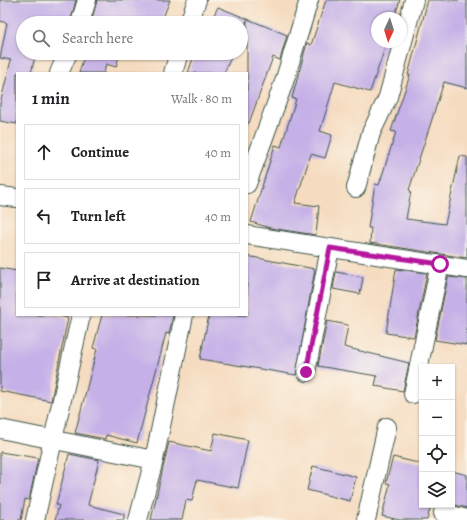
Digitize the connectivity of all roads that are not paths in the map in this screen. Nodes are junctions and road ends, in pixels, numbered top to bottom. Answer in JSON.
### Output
{"nodes":[{"id":1,"x":87,"y":0,"type":"edge"},
{"id":2,"x":197,"y":0,"type":"edge"},
{"id":3,"x":309,"y":0,"type":"edge"},
{"id":4,"x":414,"y":0,"type":"edge"},
{"id":5,"x":82,"y":16,"type":"edge"},
{"id":6,"x":191,"y":16,"type":"edge"},
{"id":7,"x":65,"y":60,"type":"edge"},
{"id":8,"x":177,"y":60,"type":"edge"},
{"id":9,"x":59,"y":72,"type":"edge"},
{"id":10,"x":172,"y":72,"type":"edge"},
{"id":11,"x":248,"y":181,"type":"edge"},
{"id":12,"x":356,"y":188,"type":"dead end"},
{"id":13,"x":248,"y":235,"type":"edge"},
{"id":14,"x":330,"y":248,"type":"junction"},
{"id":15,"x":440,"y":264,"type":"junction"},
{"id":16,"x":467,"y":268,"type":"edge"},
{"id":17,"x":80,"y":316,"type":"edge"},
{"id":18,"x":184,"y":316,"type":"edge"},
{"id":19,"x":306,"y":372,"type":"dead end"},
{"id":20,"x":413,"y":394,"type":"dead end"},
{"id":21,"x":387,"y":427,"type":"dead end"},
{"id":22,"x":0,"y":430,"type":"edge"},
{"id":23,"x":52,"y":440,"type":"junction"},
{"id":24,"x":154,"y":460,"type":"junction"},
{"id":25,"x":443,"y":513,"type":"dead end"},
{"id":26,"x":467,"y":519,"type":"edge"},
{"id":27,"x":35,"y":520,"type":"edge"},
{"id":28,"x":138,"y":520,"type":"edge"},
{"id":29,"x":366,"y":520,"type":"edge"}],
"edges":[{"from":1,"to":5,"type":"street"},
{"from":2,"to":6,"type":"street"},
{"from":3,"to":11,"type":"street"},
{"from":4,"to":12,"type":"street"},
{"from":7,"to":9,"type":"street"},
{"from":8,"to":10,"type":"street"},
{"from":13,"to":14,"type":"street"},
{"from":14,"to":15,"type":"street"},
{"from":14,"to":19,"type":"street"},
{"from":15,"to":16,"type":"street"},
{"from":15,"to":20,"type":"street"},
{"from":17,"to":23,"type":"street"},
{"from":18,"to":24,"type":"street"},
{"from":21,"to":29,"type":"street"},
{"from":22,"to":23,"type":"street"},
{"from":23,"to":24,"type":"street"},
{"from":23,"to":27,"type":"street"},
{"from":24,"to":28,"type":"street"},
{"from":25,"to":26,"type":"street"}]}
